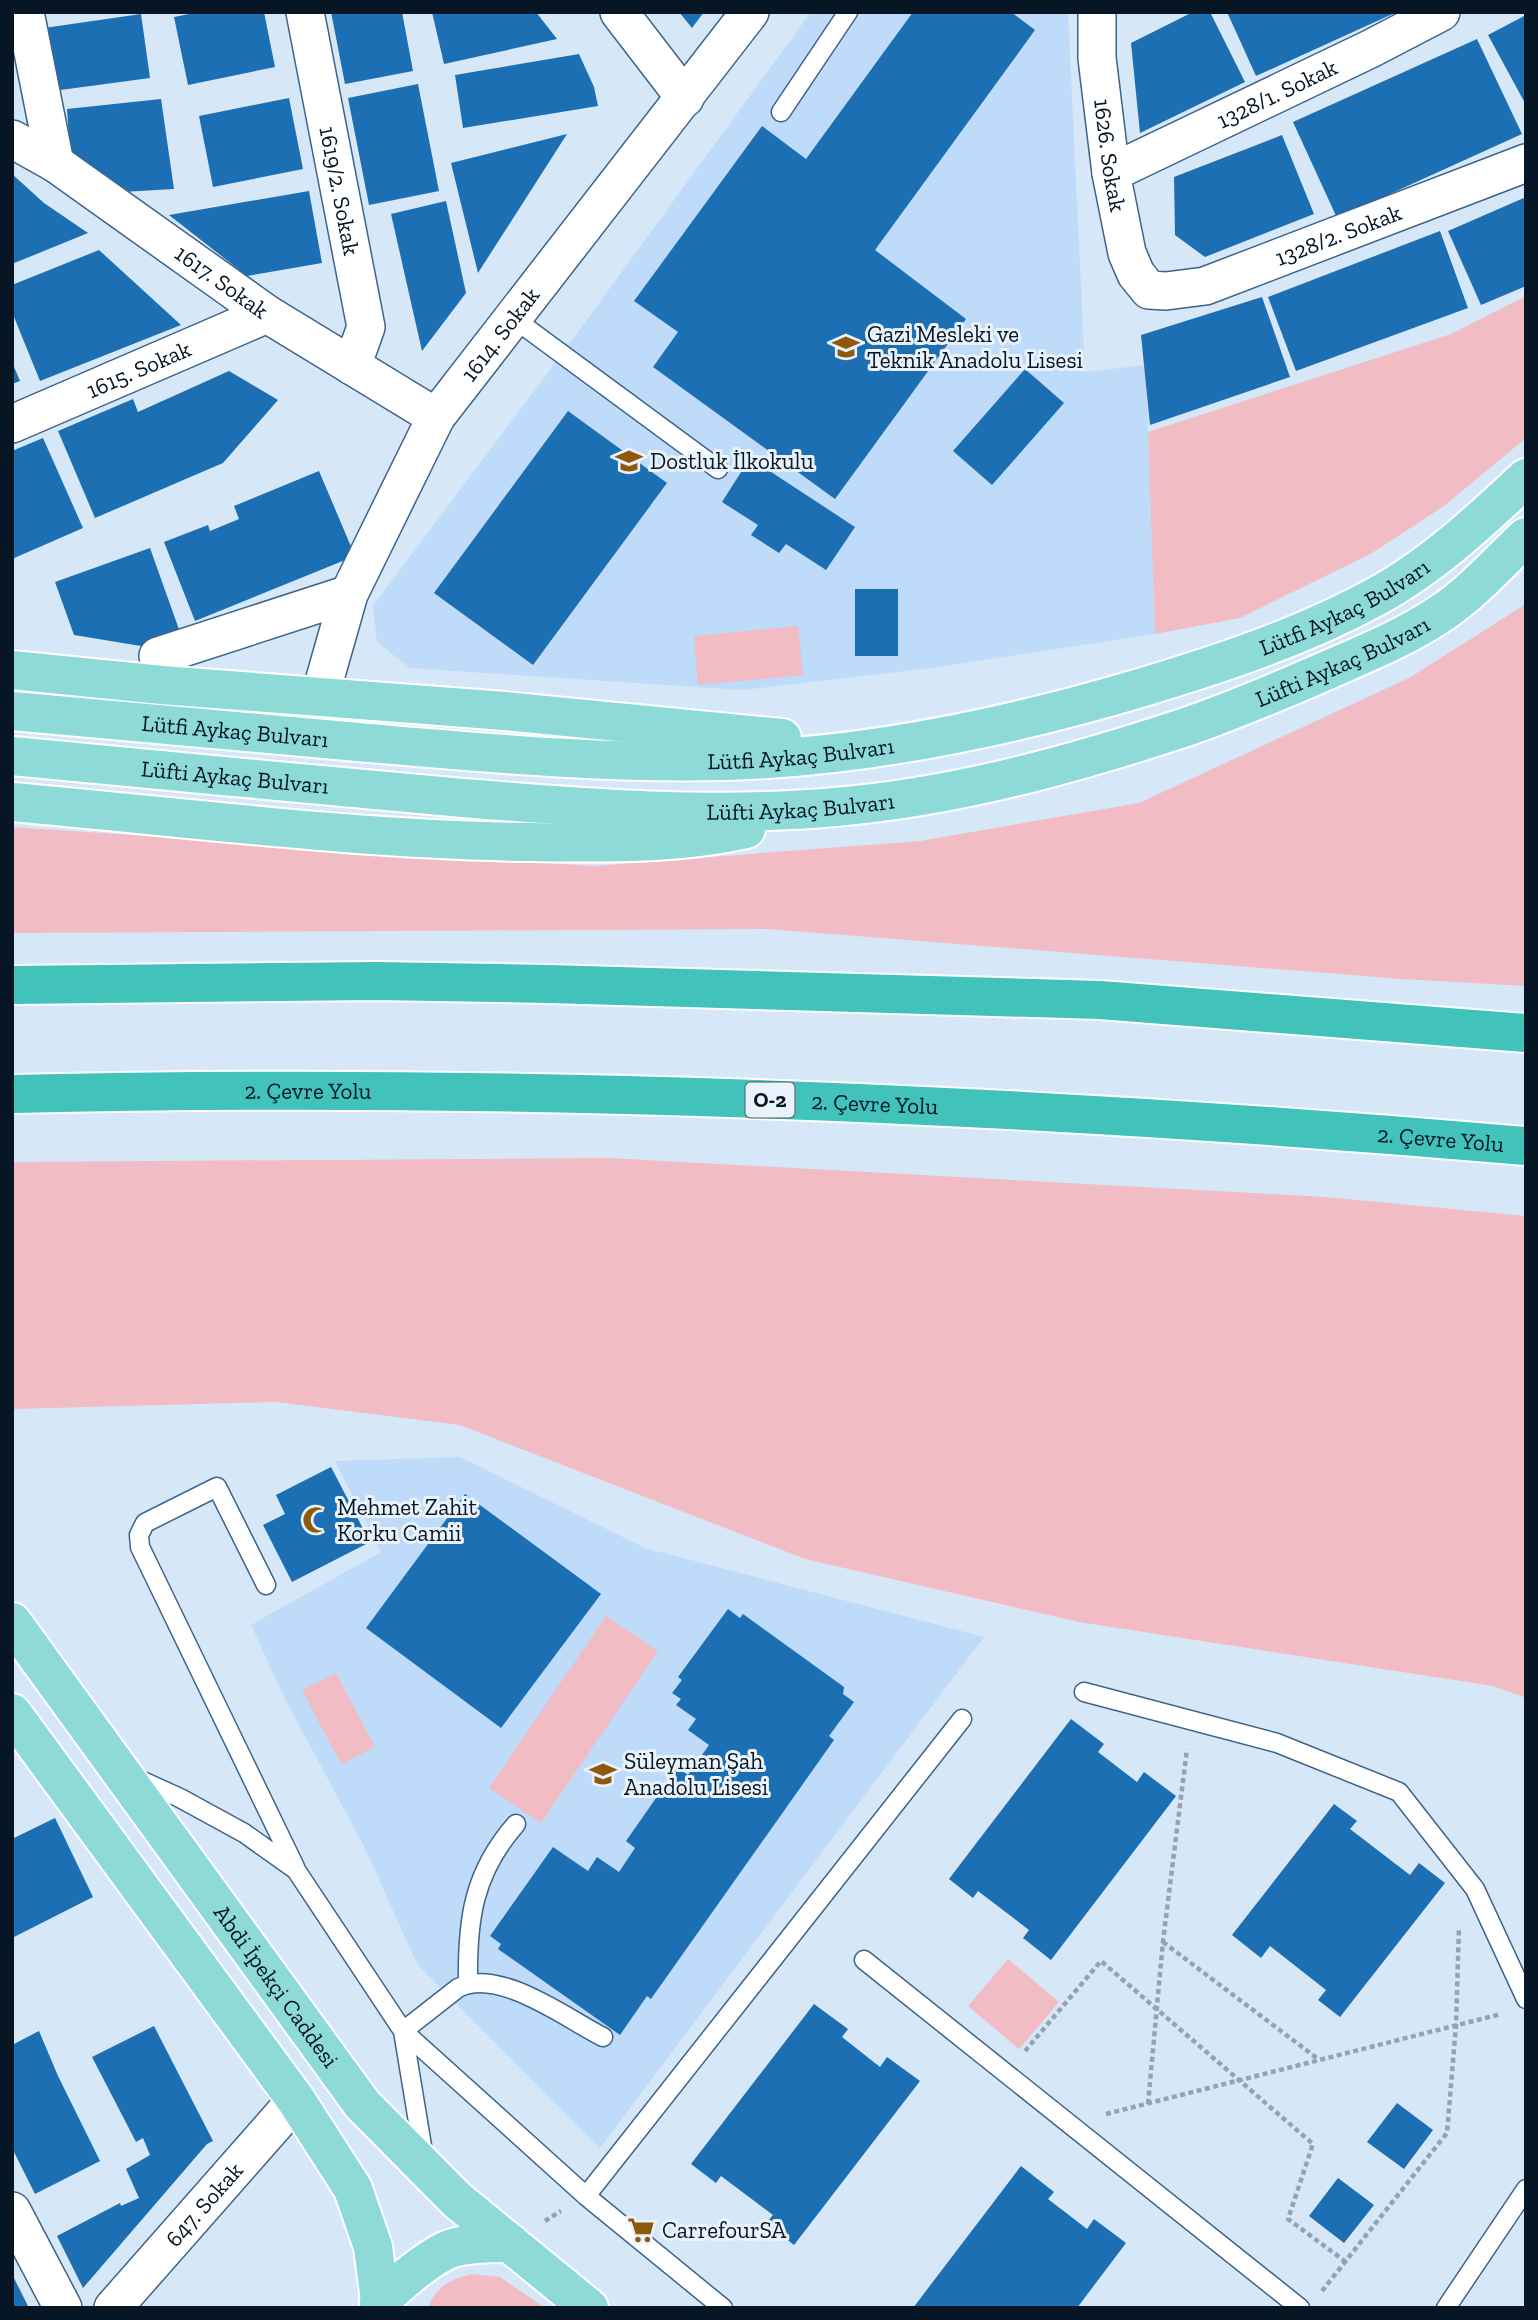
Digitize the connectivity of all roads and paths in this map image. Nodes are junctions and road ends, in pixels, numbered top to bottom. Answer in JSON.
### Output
{"nodes":[{"id":1,"x":25,"y":12,"type":"edge"},
{"id":2,"x":305,"y":12,"type":"edge"},
{"id":3,"x":619,"y":12,"type":"edge"},
{"id":4,"x":750,"y":12,"type":"edge"},
{"id":5,"x":848,"y":12,"type":"edge"},
{"id":6,"x":1097,"y":12,"type":"edge"},
{"id":7,"x":1441,"y":12,"type":"edge"},
{"id":8,"x":685,"y":98,"type":"junction"},
{"id":9,"x":781,"y":112,"type":"dead end"},
{"id":10,"x":12,"y":139,"type":"edge"},
{"id":11,"x":55,"y":163,"type":"junction"},
{"id":12,"x":1526,"y":163,"type":"edge"},
{"id":13,"x":1111,"y":173,"type":"junction"},
{"id":14,"x":1149,"y":290,"type":"joint"},
{"id":15,"x":267,"y":314,"type":"junction"},
{"id":16,"x":513,"y":318,"type":"junction"},
{"id":17,"x":352,"y":366,"type":"junction"},
{"id":18,"x":436,"y":417,"type":"junction"},
{"id":19,"x":12,"y":424,"type":"edge"},
{"id":20,"x":718,"y":469,"type":"dead end"},
{"id":21,"x":1526,"y":478,"type":"edge"},
{"id":22,"x":1526,"y":537,"type":"edge"},
{"id":23,"x":349,"y":594,"type":"junction"},
{"id":24,"x":158,"y":656,"type":"dead end"},
{"id":25,"x":12,"y":670,"type":"edge"},
{"id":26,"x":320,"y":696,"type":"junction"},
{"id":27,"x":12,"y":711,"type":"edge"},
{"id":28,"x":924,"y":740,"type":"junction"},
{"id":29,"x":12,"y":756,"type":"edge"},
{"id":30,"x":12,"y":802,"type":"edge"},
{"id":31,"x":835,"y":807,"type":"junction"},
{"id":32,"x":12,"y":985,"type":"edge"},
{"id":33,"x":1526,"y":1033,"type":"edge"},
{"id":34,"x":12,"y":1094,"type":"edge"},
{"id":35,"x":1526,"y":1146,"type":"edge"},
{"id":36,"x":266,"y":1585,"type":"dead end"},
{"id":37,"x":12,"y":1622,"type":"edge"},
{"id":38,"x":1084,"y":1692,"type":"dead end"},
{"id":39,"x":12,"y":1713,"type":"edge"},
{"id":40,"x":962,"y":1719,"type":"dead end"},
{"id":41,"x":1190,"y":1720,"type":"junction"},
{"id":42,"x":123,"y":1772,"type":"junction"},
{"id":43,"x":516,"y":1824,"type":"dead end"},
{"id":44,"x":296,"y":1870,"type":"junction"},
{"id":45,"x":1461,"y":1871,"type":"junction"},
{"id":46,"x":1163,"y":1941,"type":"junction"},
{"id":47,"x":864,"y":1960,"type":"dead end"},
{"id":48,"x":468,"y":1983,"type":"junction"},
{"id":49,"x":1526,"y":1999,"type":"edge"},
{"id":50,"x":1156,"y":2010,"type":"junction"},
{"id":51,"x":1502,"y":2014,"type":"dead end"},
{"id":52,"x":1456,"y":2025,"type":"junction"},
{"id":53,"x":403,"y":2031,"type":"junction"},
{"id":54,"x":603,"y":2037,"type":"dead end"},
{"id":55,"x":1319,"y":2060,"type":"junction"},
{"id":56,"x":1006,"y":2074,"type":"junction"},
{"id":57,"x":1237,"y":2081,"type":"junction"},
{"id":58,"x":296,"y":2101,"type":"junction"},
{"id":59,"x":1148,"y":2104,"type":"junction"},
{"id":60,"x":1069,"y":2124,"type":"junction"},
{"id":61,"x":426,"y":2168,"type":"junction"},
{"id":62,"x":1526,"y":2189,"type":"edge"},
{"id":63,"x":586,"y":2196,"type":"junction"},
{"id":64,"x":12,"y":2211,"type":"edge"},
{"id":65,"x":510,"y":2243,"type":"junction"},
{"id":66,"x":1346,"y":2262,"type":"junction"},
{"id":67,"x":1317,"y":2299,"type":"dead end"},
{"id":68,"x":380,"y":2305,"type":"edge"},
{"id":69,"x":63,"y":2308,"type":"edge"},
{"id":70,"x":113,"y":2308,"type":"edge"},
{"id":71,"x":589,"y":2308,"type":"edge"},
{"id":72,"x":723,"y":2308,"type":"edge"},
{"id":73,"x":1300,"y":2308,"type":"edge"},
{"id":74,"x":1446,"y":2308,"type":"edge"}],
"edges":[{"from":1,"to":11,"type":"street"},
{"from":2,"to":17,"type":"street","name":"1619/2. Sokak"},
{"from":3,"to":8,"type":"street"},
{"from":4,"to":8,"type":"street","name":"1614. Sokak"},
{"from":5,"to":9,"type":"lane"},
{"from":6,"to":13,"type":"street","name":"1626. Sokak"},
{"from":7,"to":13,"type":"street","name":"1328/1. Sokak"},
{"from":8,"to":16,"type":"street","name":"1614. Sokak"},
{"from":10,"to":11,"type":"street","name":"1617. Sokak"},
{"from":11,"to":15,"type":"street","name":"1617. Sokak"},
{"from":12,"to":14,"type":"street","name":"1328/2. Sokak"},
{"from":13,"to":14,"type":"street","name":"1626. Sokak"},
{"from":15,"to":17,"type":"street","name":"1617. Sokak"},
{"from":15,"to":19,"type":"street","name":"1615. Sokak"},
{"from":16,"to":18,"type":"street","name":"1614. Sokak"},
{"from":16,"to":20,"type":"lane"},
{"from":17,"to":18,"type":"street","name":"1617. Sokak"},
{"from":18,"to":23,"type":"street","name":"1614. Sokak"},
{"from":21,"to":28,"type":"main road","name":"Lütfi Aykaç Bulvarı"},
{"from":22,"to":31,"type":"main road","name":"Lüfti Aykaç Bulvarı"},
{"from":23,"to":24,"type":"street"},
{"from":23,"to":26,"type":"street","name":"1614. Sokak"},
{"from":25,"to":26,"type":"main road"},
{"from":26,"to":28,"type":"main road"},
{"from":27,"to":28,"type":"main road","name":"Lütfi Aykaç Bulvarı"},
{"from":29,"to":31,"type":"main road","name":"Lüfti Aykaç Bulvarı"},
{"from":30,"to":31,"type":"main road"},
{"from":32,"to":33,"type":"highway"},
{"from":34,"to":35,"type":"highway","name":"2. Çevre Yolu","number":"O-2"},
{"from":36,"to":44,"type":"lane"},
{"from":37,"to":42,"type":"main road","name":"Abdi İpekçi Caddesi"},
{"from":38,"to":41,"type":"lane"},
{"from":39,"to":58,"type":"main road"},
{"from":40,"to":63,"type":"lane"},
{"from":41,"to":45,"type":"lane"},
{"from":41,"to":46,"type":"path"},
{"from":42,"to":44,"type":"lane"},
{"from":42,"to":61,"type":"main road","name":"Abdi İpekçi Caddesi"},
{"from":43,"to":48,"type":"lane"},
{"from":44,"to":53,"type":"lane"},
{"from":45,"to":49,"type":"lane"},
{"from":45,"to":52,"type":"path"},
{"from":46,"to":50,"type":"path"},
{"from":46,"to":55,"type":"path"},
{"from":47,"to":56,"type":"lane"},
{"from":48,"to":53,"type":"lane"},
{"from":48,"to":54,"type":"lane"},
{"from":50,"to":56,"type":"path"},
{"from":50,"to":57,"type":"path"},
{"from":50,"to":59,"type":"path"},
{"from":51,"to":52,"type":"path"},
{"from":52,"to":55,"type":"path"},
{"from":52,"to":66,"type":"path"},
{"from":53,"to":61,"type":"lane"},
{"from":53,"to":63,"type":"lane"},
{"from":55,"to":57,"type":"path"},
{"from":56,"to":60,"type":"lane"},
{"from":57,"to":59,"type":"path"},
{"from":57,"to":66,"type":"path"},
{"from":58,"to":68,"type":"main road"},
{"from":58,"to":70,"type":"street","name":"647. Sokak"},
{"from":59,"to":60,"type":"path"},
{"from":60,"to":73,"type":"lane"},
{"from":61,"to":65,"type":"main road","name":"Abdi İpekçi Caddesi"},
{"from":62,"to":74,"type":"lane"},
{"from":63,"to":72,"type":"lane"},
{"from":64,"to":69,"type":"street"},
{"from":65,"to":68,"type":"main road"},
{"from":65,"to":71,"type":"main road","name":"Abdi İpekçi Caddesi"},
{"from":66,"to":67,"type":"path"}]}
